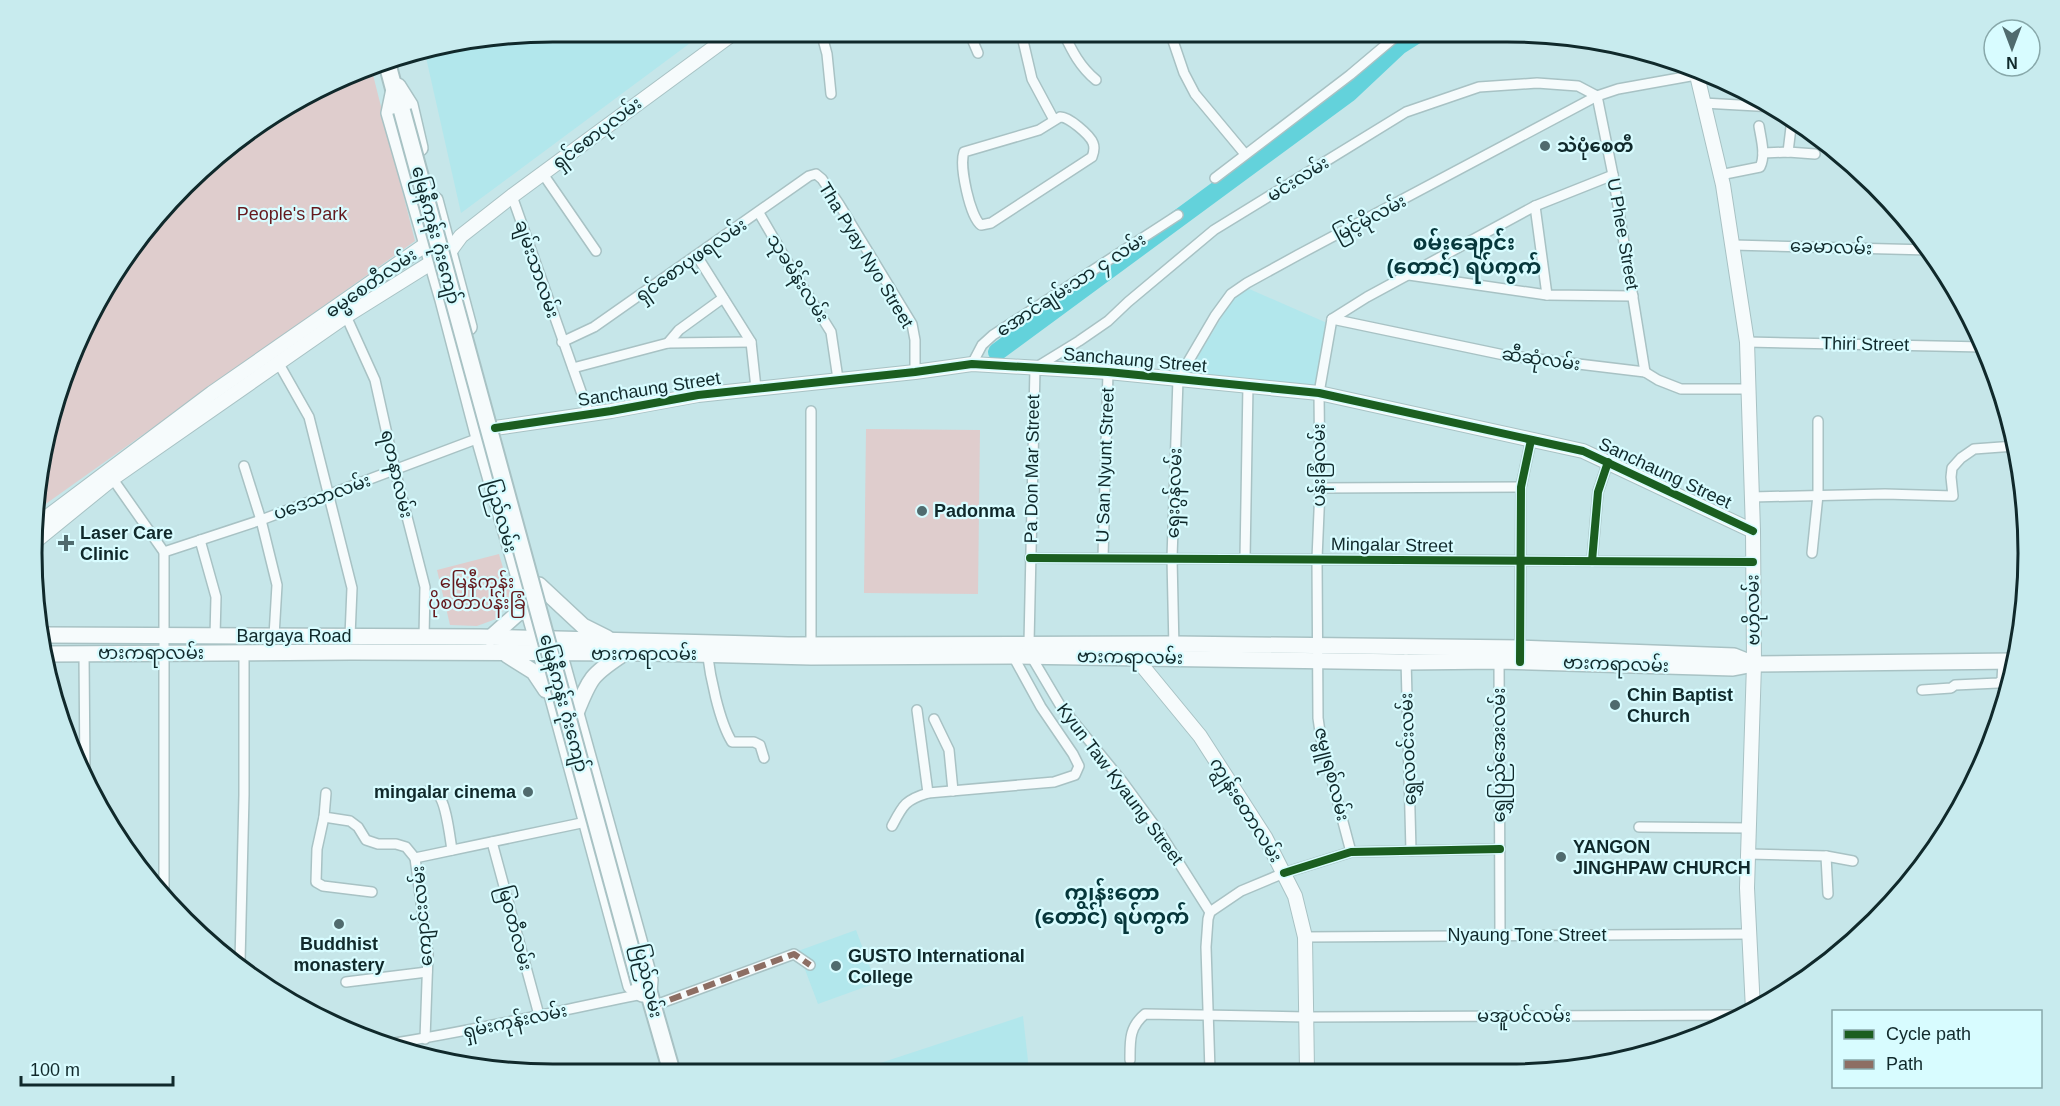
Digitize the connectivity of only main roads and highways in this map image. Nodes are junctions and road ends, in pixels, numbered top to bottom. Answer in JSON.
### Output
{"nodes":[{"id":1,"x":721,"y":42,"type":"edge"},
{"id":2,"x":393,"y":68,"type":"edge"},
{"id":3,"x":390,"y":69,"type":"edge"},
{"id":4,"x":1697,"y":79,"type":"edge"},
{"id":5,"x":396,"y":87,"type":"junction"},
{"id":6,"x":452,"y":242,"type":"junction"},
{"id":7,"x":425,"y":244,"type":"junction"},
{"id":8,"x":431,"y":261,"type":"junction"},
{"id":9,"x":495,"y":428,"type":"junction"},
{"id":10,"x":110,"y":475,"type":"junction"},
{"id":11,"x":43,"y":520,"type":"edge"},
{"id":12,"x":1753,"y":531,"type":"junction"},
{"id":13,"x":43,"y":535,"type":"edge"},
{"id":14,"x":539,"y":585,"type":"junction"},
{"id":15,"x":526,"y":606,"type":"junction"},
{"id":16,"x":49,"y":635,"type":"edge"},
{"id":17,"x":163,"y":636,"type":"joint"},
{"id":18,"x":350,"y":636,"type":"junction"},
{"id":19,"x":490,"y":638,"type":"junction"},
{"id":20,"x":557,"y":646,"type":"junction"},
{"id":21,"x":539,"y":647,"type":"junction"},
{"id":22,"x":619,"y":648,"type":"junction"},
{"id":23,"x":907,"y":650,"type":"junction"},
{"id":24,"x":1030,"y":650,"type":"junction"},
{"id":25,"x":1133,"y":650,"type":"junction"},
{"id":26,"x":351,"y":652,"type":"junction"},
{"id":27,"x":52,"y":654,"type":"edge"},
{"id":28,"x":506,"y":654,"type":"junction"},
{"id":29,"x":2006,"y":662,"type":"edge"},
{"id":30,"x":1754,"y":664,"type":"junction"},
{"id":31,"x":552,"y":700,"type":"junction"},
{"id":32,"x":576,"y":713,"type":"junction"},
{"id":33,"x":646,"y":994,"type":"junction"},
{"id":34,"x":1753,"y":1001,"type":"edge"},
{"id":35,"x":659,"y":1064,"type":"edge"},
{"id":36,"x":1307,"y":1064,"type":"edge"}],
"edges":[{"from":1,"to":6,"type":"main road","name":"ရှင်စောပုလမ်း"},
{"from":2,"to":5,"type":"highway","name":"ပြည်လမ်း"},
{"from":3,"to":5,"type":"highway","name":"ပြည်လမ်း"},
{"from":4,"to":12,"type":"main road","name":"ဗဟိုလမ်း"},
{"from":5,"to":6,"type":"main road","name":"ပြည်လမ်း"},
{"from":5,"to":7,"type":"main road","name":"ပြည်လမ်း"},
{"from":5,"to":33,"type":"highway","name":"မြေနီကုန်း ဂုံးကျော်","bridge":true},
{"from":6,"to":7,"type":"main road","name":"ဓမ္မစေတီလမ်း"},
{"from":6,"to":8,"type":"main road","name":"ဓမ္မစေတီလမ်း"},
{"from":6,"to":9,"type":"main road","name":"ပြည်လမ်း"},
{"from":7,"to":8,"type":"main road","name":"ပြည်လမ်း"},
{"from":7,"to":10,"type":"main road","name":"ဓမ္မစေတီလမ်း"},
{"from":8,"to":10,"type":"main road","name":"ဓမ္မစေတီလမ်း"},
{"from":8,"to":15,"type":"main road","name":"ပြည်လမ်း"},
{"from":9,"to":12,"type":"main road","name":"Sanchaung Street"},
{"from":9,"to":14,"type":"main road","name":"ပြည်လမ်း"},
{"from":10,"to":11,"type":"main road","name":"ဓမ္မစေတီလမ်း"},
{"from":10,"to":13,"type":"main road","name":"ဓမ္မစေတီလမ်း"},
{"from":12,"to":30,"type":"main road","name":"ဗဟိုလမ်း"},
{"from":14,"to":20,"type":"main road","name":"ပြည်လမ်း"},
{"from":14,"to":22,"type":"main road"},
{"from":15,"to":19,"type":"main road"},
{"from":15,"to":21,"type":"main road","name":"ပြည်လမ်း"},
{"from":16,"to":17,"type":"main road","name":"ဗားကရာလမ်း"},
{"from":17,"to":18,"type":"main road","name":"Bargaya Road"},
{"from":18,"to":19,"type":"main road","name":"Bargaya Road"},
{"from":18,"to":26,"type":"main road"},
{"from":19,"to":21,"type":"main road"},
{"from":20,"to":21,"type":"main road","name":"ဗားကရာလမ်း"},
{"from":20,"to":22,"type":"main road","name":"ဗားကရာလမ်း"},
{"from":20,"to":32,"type":"main road","name":"ပြည်လမ်း"},
{"from":21,"to":28,"type":"main road","name":"ဗားကရာလမ်း"},
{"from":21,"to":31,"type":"main road","name":"ပြည်လမ်း"},
{"from":22,"to":23,"type":"main road","name":"ဗားကရာလမ်း"},
{"from":22,"to":32,"type":"main road"},
{"from":23,"to":24,"type":"main road","name":"ဗားကရာလမ်း"},
{"from":23,"to":24,"type":"main road","name":"ဗားကရာလမ်း"},
{"from":24,"to":25,"type":"main road","name":"ဗားကရာလမ်း"},
{"from":25,"to":30,"type":"main road","name":"ဗားကရာလမ်း"},
{"from":25,"to":36,"type":"main road","name":"ကျွန်းတောလမ်း"},
{"from":26,"to":27,"type":"main road","name":"ဗားကရာလမ်း"},
{"from":26,"to":28,"type":"main road","name":"ဗားကရာလမ်း"},
{"from":28,"to":31,"type":"main road"},
{"from":29,"to":30,"type":"main road","name":"ဗားကရာလမ်း"},
{"from":30,"to":34,"type":"main road","name":"ဗဟိုလမ်း"},
{"from":31,"to":33,"type":"main road","name":"ပြည်လမ်း"},
{"from":32,"to":33,"type":"main road","name":"ပြည်လမ်း"},
{"from":33,"to":35,"type":"highway","name":"ပြည်လမ်း"}]}
